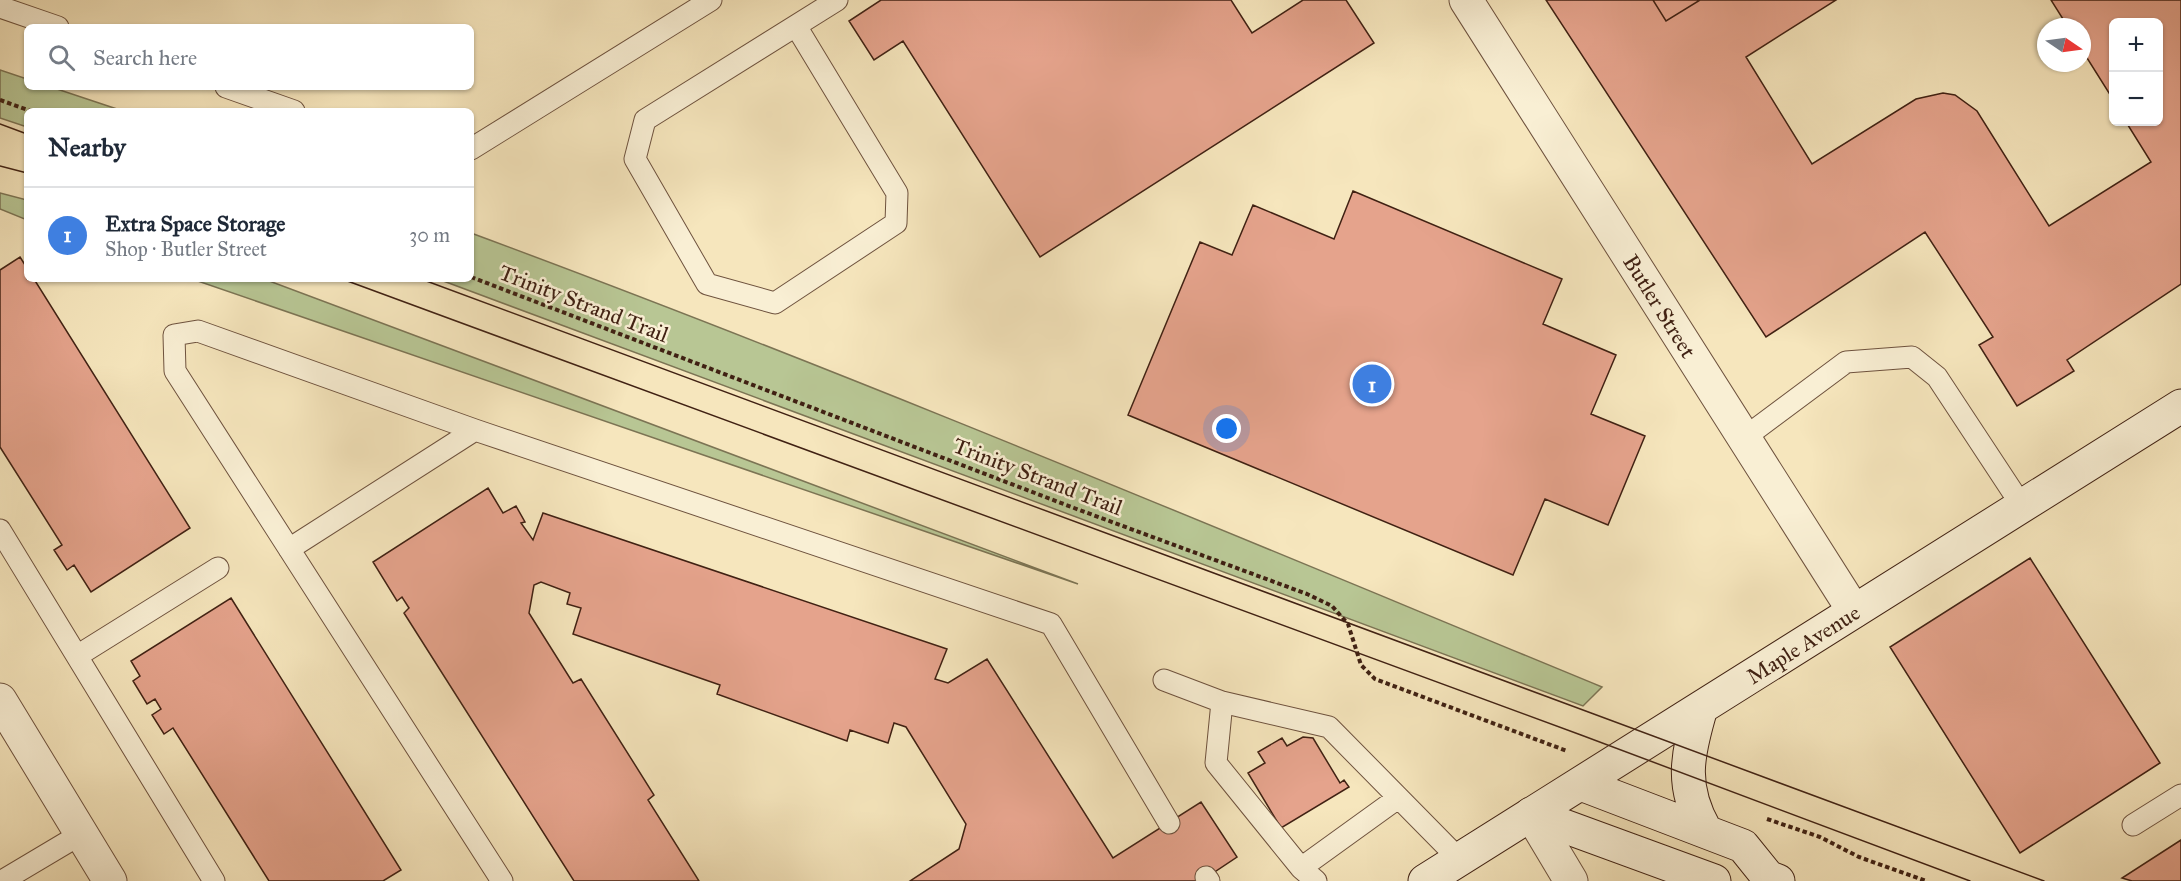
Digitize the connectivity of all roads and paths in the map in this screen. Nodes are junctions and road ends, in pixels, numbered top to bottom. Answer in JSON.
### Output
{"nodes":[{"id":1,"x":711,"y":0,"type":"edge"},
{"id":2,"x":837,"y":0,"type":"edge"},
{"id":3,"x":1466,"y":0,"type":"edge"},
{"id":4,"x":0,"y":6,"type":"edge"},
{"id":5,"x":50,"y":24,"type":"edge"},
{"id":6,"x":796,"y":26,"type":"junction"},
{"id":7,"x":234,"y":90,"type":"edge"},
{"id":8,"x":0,"y":100,"type":"edge"},
{"id":9,"x":286,"y":108,"type":"edge"},
{"id":10,"x":24,"y":109,"type":"edge"},
{"id":11,"x":474,"y":147,"type":"edge"},
{"id":12,"x":474,"y":278,"type":"edge"},
{"id":13,"x":2181,"y":406,"type":"edge"},
{"id":14,"x":475,"y":430,"type":"junction"},
{"id":15,"x":1744,"y":438,"type":"junction"},
{"id":16,"x":2022,"y":506,"type":"junction"},
{"id":17,"x":0,"y":530,"type":"edge"},
{"id":18,"x":289,"y":549,"type":"junction"},
{"id":19,"x":218,"y":568,"type":"dead end"},
{"id":20,"x":1854,"y":611,"type":"junction"},
{"id":21,"x":77,"y":656,"type":"junction"},
{"id":22,"x":1164,"y":680,"type":"dead end"},
{"id":23,"x":0,"y":700,"type":"edge"},
{"id":24,"x":1222,"y":702,"type":"junction"},
{"id":25,"x":1701,"y":708,"type":"junction"},
{"id":26,"x":1556,"y":748,"type":"dead end"},
{"id":27,"x":1581,"y":784,"type":"junction"},
{"id":28,"x":2181,"y":795,"type":"edge"},
{"id":29,"x":1398,"y":798,"type":"junction"},
{"id":30,"x":1530,"y":814,"type":"junction"},
{"id":31,"x":1756,"y":816,"type":"dead end"},
{"id":32,"x":1169,"y":823,"type":"dead end"},
{"id":33,"x":2133,"y":825,"type":"dead end"},
{"id":34,"x":1705,"y":830,"type":"junction"},
{"id":35,"x":81,"y":834,"type":"junction"},
{"id":36,"x":1459,"y":859,"type":"junction"},
{"id":37,"x":1308,"y":874,"type":"edge"},
{"id":38,"x":1701,"y":879,"type":"edge"},
{"id":39,"x":1766,"y":880,"type":"edge"},
{"id":40,"x":2,"y":881,"type":"edge"},
{"id":41,"x":110,"y":881,"type":"edge"},
{"id":42,"x":214,"y":881,"type":"edge"},
{"id":43,"x":502,"y":881,"type":"edge"},
{"id":44,"x":1425,"y":881,"type":"edge"},
{"id":45,"x":1571,"y":881,"type":"edge"},
{"id":46,"x":1926,"y":881,"type":"edge"}],
"edges":[{"from":1,"to":11,"type":"lane"},
{"from":2,"to":6,"type":"lane"},
{"from":3,"to":15,"type":"main road","name":"Butler Street"},
{"from":4,"to":5,"type":"lane"},
{"from":6,"to":6,"type":"lane"},
{"from":7,"to":9,"type":"lane"},
{"from":8,"to":10,"type":"path"},
{"from":12,"to":26,"type":"path","name":"Trinity Strand Trail"},
{"from":13,"to":16,"type":"main road","name":"Maple Avenue"},
{"from":14,"to":18,"type":"lane"},
{"from":14,"to":18,"type":"lane"},
{"from":14,"to":32,"type":"lane"},
{"from":15,"to":16,"type":"lane"},
{"from":15,"to":20,"type":"main road","name":"Butler Street"},
{"from":16,"to":20,"type":"main road","name":"Maple Avenue"},
{"from":17,"to":21,"type":"lane"},
{"from":18,"to":43,"type":"lane"},
{"from":19,"to":21,"type":"lane"},
{"from":20,"to":25,"type":"main road","name":"Maple Avenue"},
{"from":21,"to":42,"type":"lane"},
{"from":22,"to":24,"type":"lane"},
{"from":23,"to":35,"type":"main road"},
{"from":24,"to":29,"type":"lane"},
{"from":24,"to":37,"type":"lane"},
{"from":25,"to":27,"type":"main road","name":"Maple Avenue"},
{"from":25,"to":34,"type":"main road"},
{"from":27,"to":30,"type":"main road","name":"Maple Avenue"},
{"from":27,"to":34,"type":"main road"},
{"from":28,"to":33,"type":"lane"},
{"from":29,"to":36,"type":"lane"},
{"from":29,"to":37,"type":"lane"},
{"from":30,"to":36,"type":"main road","name":"Maple Avenue"},
{"from":30,"to":38,"type":"main road"},
{"from":30,"to":45,"type":"main road"},
{"from":31,"to":46,"type":"path"},
{"from":34,"to":39,"type":"main road"},
{"from":35,"to":40,"type":"lane"},
{"from":35,"to":41,"type":"main road"},
{"from":36,"to":44,"type":"main road","name":"Maple Avenue"}]}
